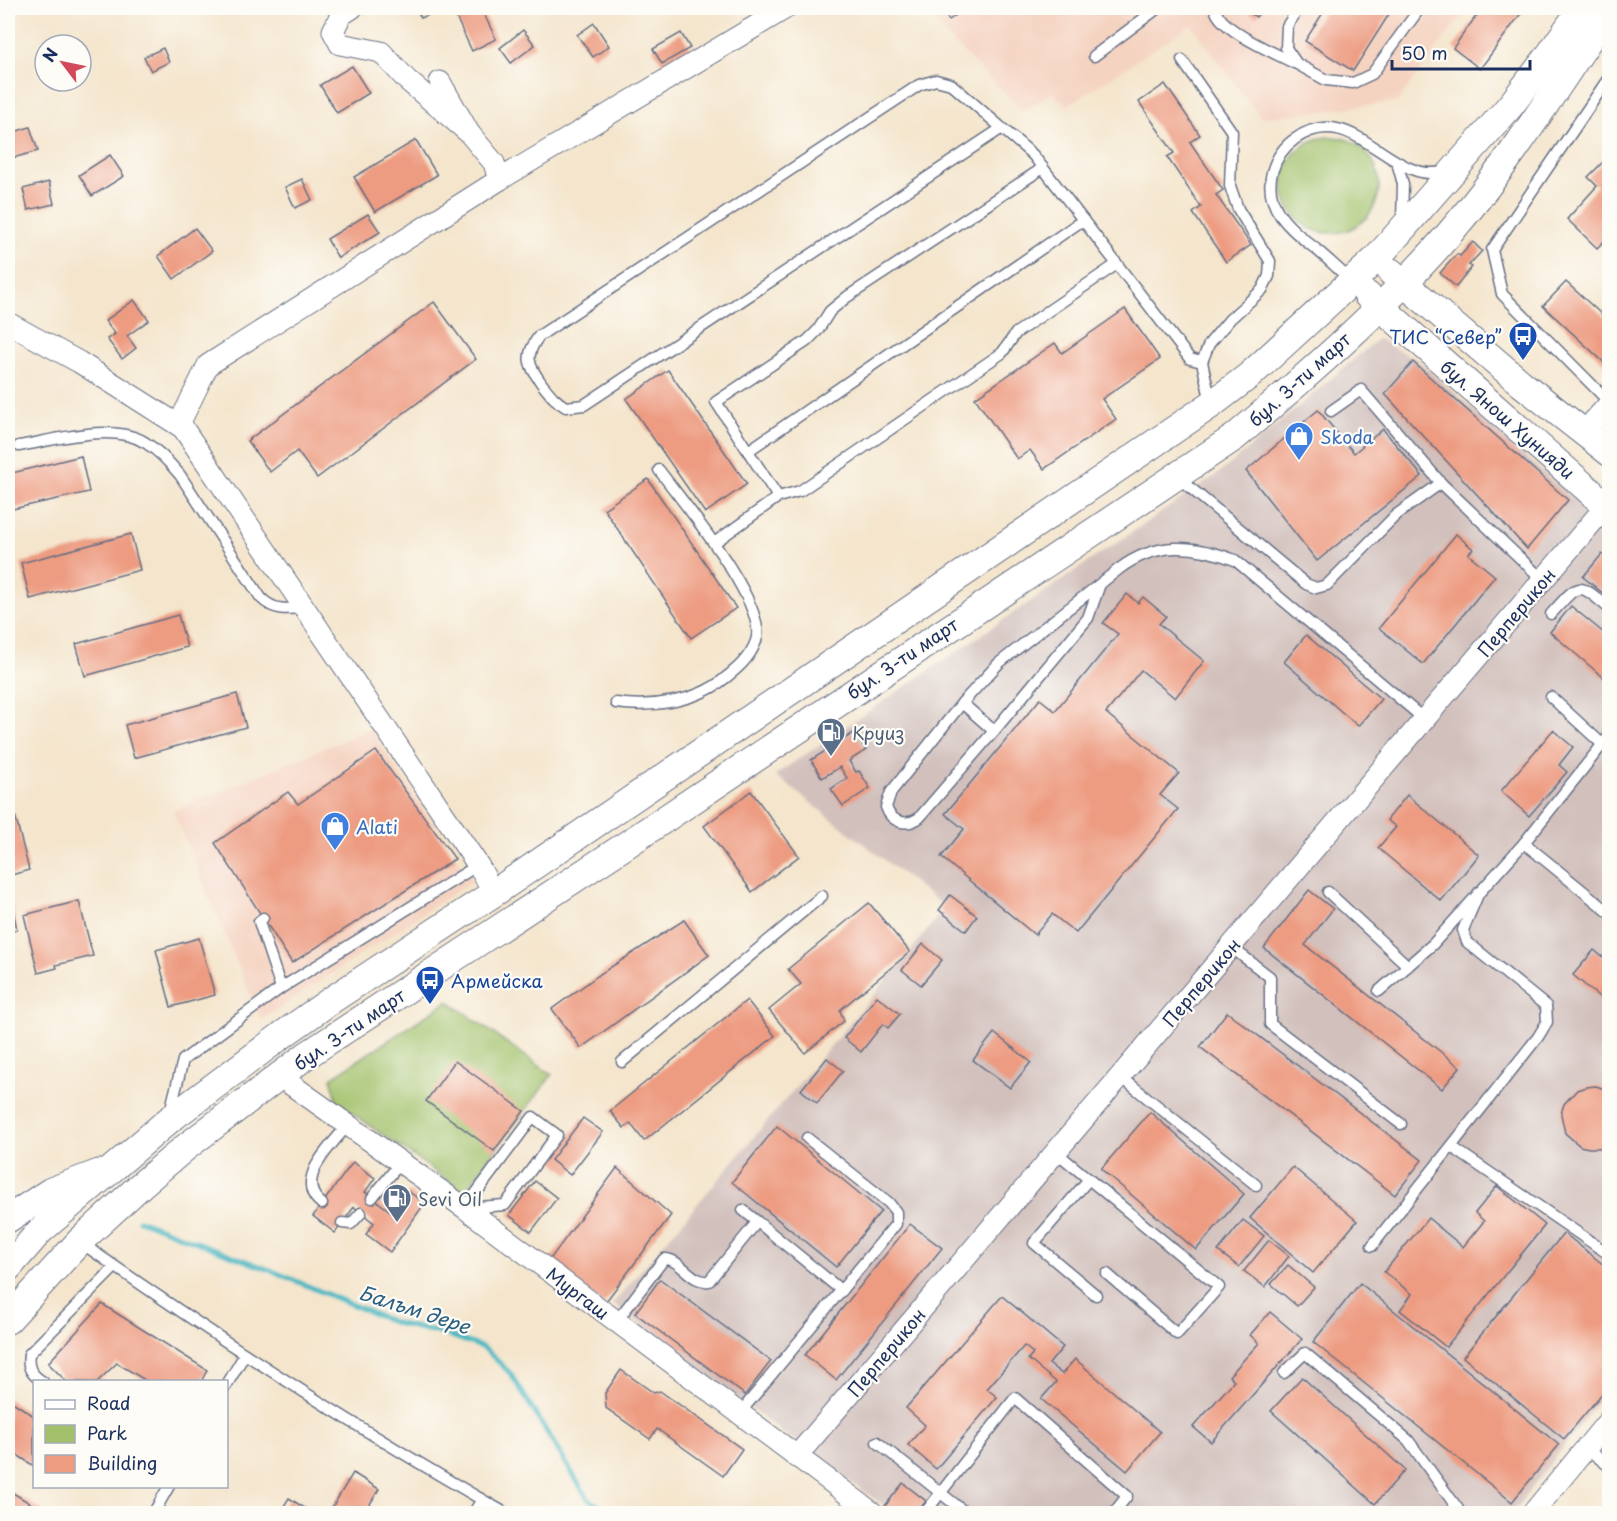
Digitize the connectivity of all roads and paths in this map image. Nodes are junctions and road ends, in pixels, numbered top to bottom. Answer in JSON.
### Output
{"nodes":[{"id":1,"x":352,"y":8,"type":"edge"},
{"id":2,"x":786,"y":8,"type":"edge"},
{"id":3,"x":1158,"y":8,"type":"edge"},
{"id":4,"x":1215,"y":8,"type":"edge"},
{"id":5,"x":1299,"y":8,"type":"edge"},
{"id":6,"x":1420,"y":8,"type":"edge"},
{"id":7,"x":1582,"y":8,"type":"edge"},
{"id":8,"x":1610,"y":8,"type":"edge"},
{"id":9,"x":1094,"y":56,"type":"dead end"},
{"id":10,"x":1182,"y":60,"type":"dead end"},
{"id":11,"x":1297,"y":64,"type":"junction"},
{"id":12,"x":1610,"y":76,"type":"edge"},
{"id":13,"x":440,"y":82,"type":"dead end"},
{"id":14,"x":1002,"y":128,"type":"junction"},
{"id":15,"x":470,"y":133,"type":"junction"},
{"id":16,"x":1461,"y":161,"type":"junction"},
{"id":17,"x":1397,"y":162,"type":"junction"},
{"id":18,"x":1043,"y":168,"type":"junction"},
{"id":19,"x":499,"y":180,"type":"junction"},
{"id":20,"x":1083,"y":220,"type":"junction"},
{"id":21,"x":1401,"y":232,"type":"junction"},
{"id":22,"x":1376,"y":259,"type":"junction"},
{"id":23,"x":1117,"y":264,"type":"junction"},
{"id":24,"x":1352,"y":282,"type":"junction"},
{"id":25,"x":1404,"y":284,"type":"junction"},
{"id":26,"x":1380,"y":306,"type":"junction"},
{"id":27,"x":8,"y":323,"type":"edge"},
{"id":28,"x":1202,"y":362,"type":"junction"},
{"id":29,"x":1610,"y":403,"type":"edge"},
{"id":30,"x":1212,"y":404,"type":"junction"},
{"id":31,"x":1331,"y":411,"type":"dead end"},
{"id":32,"x":183,"y":428,"type":"junction"},
{"id":33,"x":1584,"y":432,"type":"junction"},
{"id":34,"x":1235,"y":437,"type":"junction"},
{"id":35,"x":19,"y":446,"type":"dead end"},
{"id":36,"x":748,"y":451,"type":"junction"},
{"id":37,"x":1610,"y":453,"type":"edge"},
{"id":38,"x":659,"y":470,"type":"dead end"},
{"id":39,"x":1176,"y":476,"type":"junction"},
{"id":40,"x":1440,"y":483,"type":"junction"},
{"id":41,"x":778,"y":497,"type":"junction"},
{"id":42,"x":1608,"y":507,"type":"edge"},
{"id":43,"x":714,"y":543,"type":"junction"},
{"id":44,"x":1543,"y":580,"type":"junction"},
{"id":45,"x":1100,"y":584,"type":"junction"},
{"id":46,"x":304,"y":607,"type":"junction"},
{"id":47,"x":1610,"y":609,"type":"edge"},
{"id":48,"x":1551,"y":614,"type":"dead end"},
{"id":49,"x":1551,"y":697,"type":"dead end"},
{"id":50,"x":616,"y":703,"type":"dead end"},
{"id":51,"x":962,"y":703,"type":"junction"},
{"id":52,"x":1425,"y":719,"type":"junction"},
{"id":53,"x":994,"y":731,"type":"junction"},
{"id":54,"x":1606,"y":739,"type":"edge"},
{"id":55,"x":1524,"y":843,"type":"junction"},
{"id":56,"x":478,"y":865,"type":"junction"},
{"id":57,"x":1328,"y":892,"type":"dead end"},
{"id":58,"x":1479,"y":892,"type":"junction"},
{"id":59,"x":494,"y":893,"type":"junction"},
{"id":60,"x":822,"y":897,"type":"dead end"},
{"id":61,"x":1610,"y":913,"type":"edge"},
{"id":62,"x":263,"y":918,"type":"dead end"},
{"id":63,"x":489,"y":934,"type":"junction"},
{"id":64,"x":1231,"y":947,"type":"junction"},
{"id":65,"x":1408,"y":966,"type":"junction"},
{"id":66,"x":281,"y":988,"type":"junction"},
{"id":67,"x":1379,"y":991,"type":"dead end"},
{"id":68,"x":255,"y":1055,"type":"junction"},
{"id":69,"x":622,"y":1062,"type":"dead end"},
{"id":70,"x":279,"y":1076,"type":"junction"},
{"id":71,"x":1120,"y":1076,"type":"junction"},
{"id":72,"x":169,"y":1120,"type":"junction"},
{"id":73,"x":1401,"y":1124,"type":"dead end"},
{"id":74,"x":347,"y":1126,"type":"junction"},
{"id":75,"x":807,"y":1138,"type":"dead end"},
{"id":76,"x":1452,"y":1147,"type":"junction"},
{"id":77,"x":1056,"y":1152,"type":"junction"},
{"id":78,"x":400,"y":1163,"type":"junction"},
{"id":79,"x":119,"y":1164,"type":"junction"},
{"id":80,"x":1089,"y":1179,"type":"junction"},
{"id":81,"x":1256,"y":1185,"type":"dead end"},
{"id":82,"x":372,"y":1198,"type":"dead end"},
{"id":83,"x":322,"y":1204,"type":"dead end"},
{"id":84,"x":465,"y":1208,"type":"junction"},
{"id":85,"x":742,"y":1210,"type":"dead end"},
{"id":86,"x":361,"y":1213,"type":"dead end"},
{"id":87,"x":8,"y":1219,"type":"edge"},
{"id":88,"x":757,"y":1222,"type":"junction"},
{"id":89,"x":342,"y":1223,"type":"dead end"},
{"id":90,"x":79,"y":1242,"type":"junction"},
{"id":91,"x":1372,"y":1246,"type":"dead end"},
{"id":92,"x":1610,"y":1255,"type":"edge"},
{"id":93,"x":115,"y":1267,"type":"junction"},
{"id":94,"x":8,"y":1268,"type":"edge"},
{"id":95,"x":1107,"y":1274,"type":"dead end"},
{"id":96,"x":842,"y":1291,"type":"junction"},
{"id":97,"x":1096,"y":1295,"type":"dead end"},
{"id":98,"x":8,"y":1320,"type":"edge"},
{"id":99,"x":616,"y":1322,"type":"junction"},
{"id":100,"x":245,"y":1354,"type":"junction"},
{"id":101,"x":1284,"y":1373,"type":"dead end"},
{"id":102,"x":40,"y":1380,"type":"edge"},
{"id":103,"x":228,"y":1383,"type":"edge"},
{"id":104,"x":739,"y":1414,"type":"junction"},
{"id":105,"x":1610,"y":1419,"type":"edge"},
{"id":106,"x":877,"y":1442,"type":"dead end"},
{"id":107,"x":1586,"y":1448,"type":"junction"},
{"id":108,"x":796,"y":1457,"type":"junction"},
{"id":109,"x":1610,"y":1467,"type":"edge"},
{"id":110,"x":168,"y":1488,"type":"edge"},
{"id":111,"x":940,"y":1492,"type":"junction"},
{"id":112,"x":482,"y":1499,"type":"junction"},
{"id":113,"x":153,"y":1514,"type":"edge"},
{"id":114,"x":473,"y":1514,"type":"edge"},
{"id":115,"x":507,"y":1514,"type":"edge"},
{"id":116,"x":874,"y":1514,"type":"edge"},
{"id":117,"x":924,"y":1514,"type":"edge"},
{"id":118,"x":967,"y":1514,"type":"edge"},
{"id":119,"x":1113,"y":1514,"type":"edge"},
{"id":120,"x":1458,"y":1514,"type":"edge"},
{"id":121,"x":1532,"y":1514,"type":"edge"}],
"edges":[{"from":1,"to":15,"type":"street"},
{"from":2,"to":19,"type":"street"},
{"from":3,"to":9,"type":"lane"},
{"from":4,"to":11,"type":"lane"},
{"from":5,"to":11,"type":"lane"},
{"from":6,"to":11,"type":"lane"},
{"from":7,"to":16,"type":"street","name":"бул. 3-ти март"},
{"from":8,"to":25,"type":"street","name":"бул. 3-ти март"},
{"from":10,"to":28,"type":"lane"},
{"from":12,"to":29,"type":"lane"},
{"from":13,"to":15,"type":"street"},
{"from":14,"to":14,"type":"lane"},
{"from":14,"to":18,"type":"lane"},
{"from":15,"to":19,"type":"street"},
{"from":16,"to":17,"type":"lane"},
{"from":16,"to":21,"type":"street","name":"бул. 3-ти март"},
{"from":17,"to":21,"type":"lane"},
{"from":17,"to":24,"type":"lane"},
{"from":18,"to":20,"type":"lane"},
{"from":18,"to":36,"type":"lane"},
{"from":19,"to":32,"type":"street"},
{"from":20,"to":23,"type":"lane"},
{"from":20,"to":36,"type":"lane"},
{"from":21,"to":22,"type":"street","name":"бул. 3-ти март"},
{"from":22,"to":24,"type":"street","name":"бул. 3-ти март"},
{"from":22,"to":25,"type":"street","name":"бул. Янош Хунияди"},
{"from":23,"to":28,"type":"lane"},
{"from":23,"to":41,"type":"lane"},
{"from":24,"to":26,"type":"street","name":"бул. Янош Хунияди"},
{"from":24,"to":30,"type":"street","name":"бул. 3-ти март"},
{"from":25,"to":26,"type":"street","name":"бул. 3-ти март"},
{"from":25,"to":33,"type":"street","name":"бул. Янош Хунияди"},
{"from":26,"to":34,"type":"street","name":"бул. 3-ти март"},
{"from":26,"to":42,"type":"street","name":"бул. Янош Хунияди"},
{"from":27,"to":32,"type":"street"},
{"from":28,"to":30,"type":"lane"},
{"from":29,"to":33,"type":"street"},
{"from":30,"to":34,"type":"street"},
{"from":30,"to":59,"type":"street","name":"бул. 3-ти март"},
{"from":31,"to":40,"type":"lane"},
{"from":32,"to":46,"type":"street"},
{"from":33,"to":37,"type":"street","name":"бул. Янош Хунияди"},
{"from":34,"to":39,"type":"street","name":"бул. 3-ти март"},
{"from":35,"to":46,"type":"lane"},
{"from":36,"to":41,"type":"lane"},
{"from":38,"to":43,"type":"lane"},
{"from":39,"to":40,"type":"lane"},
{"from":39,"to":63,"type":"street","name":"бул. 3-ти март"},
{"from":40,"to":44,"type":"lane"},
{"from":41,"to":43,"type":"lane"},
{"from":42,"to":44,"type":"street","name":"Перперикон"},
{"from":43,"to":50,"type":"lane"},
{"from":44,"to":52,"type":"street","name":"Перперикон"},
{"from":45,"to":51,"type":"lane"},
{"from":45,"to":52,"type":"lane"},
{"from":45,"to":53,"type":"lane"},
{"from":46,"to":56,"type":"street"},
{"from":47,"to":48,"type":"lane"},
{"from":49,"to":54,"type":"lane"},
{"from":51,"to":53,"type":"lane"},
{"from":51,"to":53,"type":"lane"},
{"from":52,"to":64,"type":"street","name":"Перперикон"},
{"from":54,"to":55,"type":"lane"},
{"from":55,"to":58,"type":"lane"},
{"from":55,"to":61,"type":"lane"},
{"from":56,"to":59,"type":"street"},
{"from":56,"to":66,"type":"lane"},
{"from":57,"to":65,"type":"lane"},
{"from":58,"to":65,"type":"lane"},
{"from":58,"to":76,"type":"lane"},
{"from":59,"to":63,"type":"street"},
{"from":59,"to":68,"type":"street","name":"бул. 3-ти март"},
{"from":60,"to":69,"type":"lane"},
{"from":62,"to":66,"type":"lane"},
{"from":63,"to":70,"type":"street","name":"бул. 3-ти март"},
{"from":64,"to":71,"type":"street","name":"Перперикон"},
{"from":64,"to":73,"type":"lane"},
{"from":65,"to":67,"type":"lane"},
{"from":66,"to":72,"type":"lane"},
{"from":68,"to":70,"type":"street"},
{"from":68,"to":72,"type":"street","name":"бул. 3-ти март"},
{"from":70,"to":74,"type":"street","name":"Мургаш"},
{"from":70,"to":90,"type":"street","name":"бул. 3-ти март"},
{"from":71,"to":77,"type":"street","name":"Перперикон"},
{"from":71,"to":81,"type":"lane"},
{"from":72,"to":79,"type":"street","name":"бул. 3-ти март"},
{"from":74,"to":78,"type":"street","name":"Мургаш"},
{"from":74,"to":83,"type":"lane"},
{"from":75,"to":96,"type":"lane"},
{"from":76,"to":91,"type":"lane"},
{"from":76,"to":92,"type":"lane"},
{"from":77,"to":80,"type":"lane"},
{"from":77,"to":108,"type":"street","name":"Перперикон"},
{"from":78,"to":82,"type":"lane"},
{"from":78,"to":84,"type":"street","name":"Мургаш"},
{"from":79,"to":87,"type":"street"},
{"from":79,"to":94,"type":"street","name":"бул. 3-ти март"},
{"from":80,"to":95,"type":"lane"},
{"from":80,"to":97,"type":"lane"},
{"from":84,"to":84,"type":"lane"},
{"from":84,"to":99,"type":"street","name":"Мургаш"},
{"from":85,"to":88,"type":"lane"},
{"from":86,"to":89,"type":"lane"},
{"from":88,"to":96,"type":"lane"},
{"from":88,"to":99,"type":"lane"},
{"from":90,"to":93,"type":"lane"},
{"from":90,"to":98,"type":"street","name":"бул. 3-ти март"},
{"from":93,"to":100,"type":"lane"},
{"from":93,"to":102,"type":"lane"},
{"from":96,"to":104,"type":"lane"},
{"from":99,"to":104,"type":"street","name":"Мургаш"},
{"from":100,"to":103,"type":"lane"},
{"from":100,"to":112,"type":"lane"},
{"from":101,"to":120,"type":"lane"},
{"from":104,"to":108,"type":"street","name":"Мургаш"},
{"from":105,"to":107,"type":"street"},
{"from":106,"to":111,"type":"lane"},
{"from":107,"to":109,"type":"lane"},
{"from":107,"to":121,"type":"street"},
{"from":108,"to":116,"type":"street","name":"Мургаш"},
{"from":110,"to":113,"type":"lane"},
{"from":111,"to":117,"type":"lane"},
{"from":111,"to":118,"type":"lane"},
{"from":111,"to":119,"type":"lane"},
{"from":112,"to":114,"type":"lane"},
{"from":112,"to":115,"type":"lane"}]}
